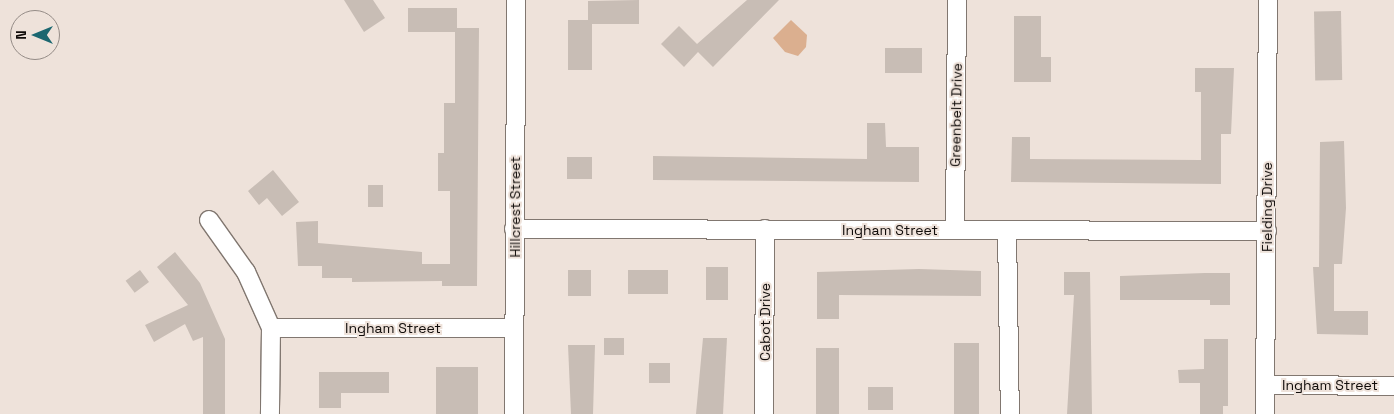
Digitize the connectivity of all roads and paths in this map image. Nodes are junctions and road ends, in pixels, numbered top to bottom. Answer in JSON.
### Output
{"nodes":[{"id":1,"x":516,"y":0,"type":"edge"},
{"id":2,"x":957,"y":0,"type":"edge"},
{"id":3,"x":1268,"y":0,"type":"edge"},
{"id":4,"x":209,"y":220,"type":"dead end"},
{"id":5,"x":514,"y":229,"type":"junction"},
{"id":6,"x":766,"y":229,"type":"junction"},
{"id":7,"x":955,"y":230,"type":"junction"},
{"id":8,"x":1007,"y":230,"type":"junction"},
{"id":9,"x":1267,"y":230,"type":"junction"},
{"id":10,"x":271,"y":328,"type":"junction"},
{"id":11,"x":514,"y":328,"type":"junction"},
{"id":12,"x":1265,"y":385,"type":"junction"},
{"id":13,"x":1394,"y":386,"type":"edge"},
{"id":14,"x":270,"y":414,"type":"edge"},
{"id":15,"x":514,"y":414,"type":"edge"},
{"id":16,"x":764,"y":414,"type":"edge"},
{"id":17,"x":1010,"y":414,"type":"edge"},
{"id":18,"x":1265,"y":414,"type":"edge"}],
"edges":[{"from":1,"to":5,"type":"street","name":"Hillcrest Street"},
{"from":2,"to":7,"type":"street","name":"Greenbelt Drive"},
{"from":3,"to":9,"type":"street","name":"Fielding Drive"},
{"from":4,"to":10,"type":"street"},
{"from":5,"to":6,"type":"street","name":"Ingham Street"},
{"from":5,"to":11,"type":"street","name":"Hillcrest Street"},
{"from":6,"to":7,"type":"street","name":"Ingham Street"},
{"from":6,"to":16,"type":"street","name":"Cabot Drive"},
{"from":7,"to":8,"type":"street","name":"Ingham Street"},
{"from":8,"to":9,"type":"street","name":"Ingham Street"},
{"from":8,"to":17,"type":"street"},
{"from":9,"to":12,"type":"street","name":"Fielding Drive"},
{"from":10,"to":11,"type":"street","name":"Ingham Street"},
{"from":10,"to":14,"type":"street"},
{"from":11,"to":15,"type":"street","name":"Hillcrest Street"},
{"from":12,"to":13,"type":"street","name":"Ingham Street"},
{"from":12,"to":18,"type":"street","name":"Fielding Drive"}]}
